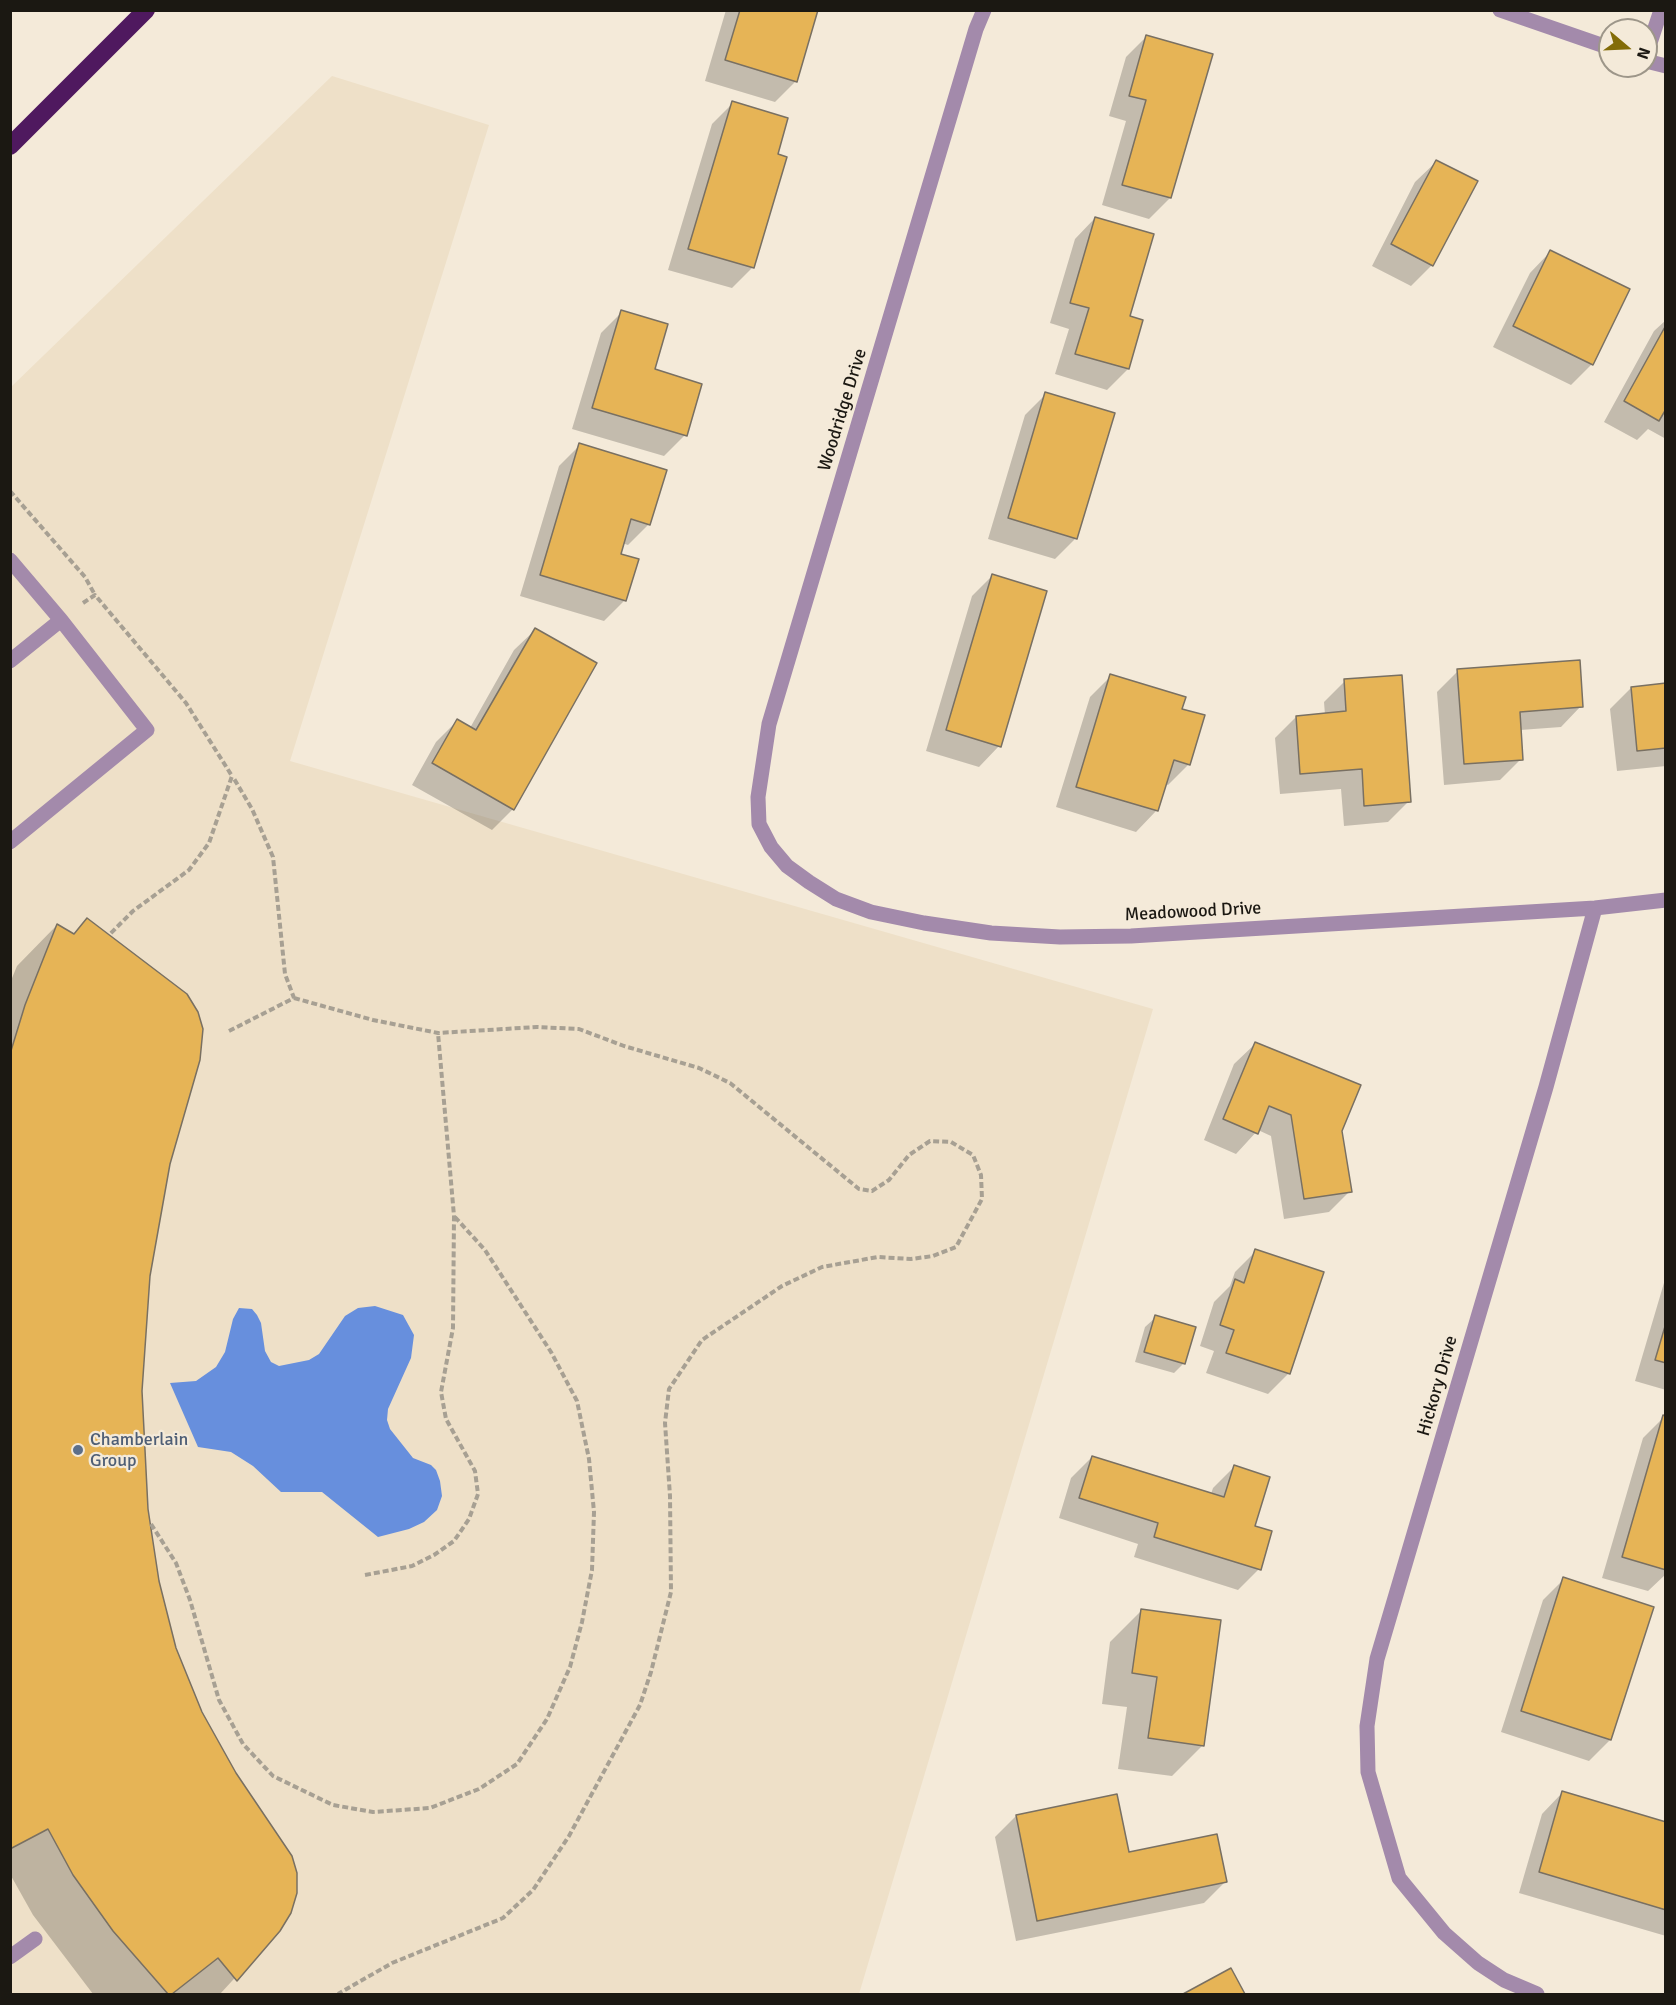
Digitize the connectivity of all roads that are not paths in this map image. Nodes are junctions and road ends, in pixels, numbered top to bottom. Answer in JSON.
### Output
{"nodes":[{"id":1,"x":146,"y":10,"type":"edge"},
{"id":2,"x":984,"y":10,"type":"edge"},
{"id":3,"x":1500,"y":10,"type":"edge"},
{"id":4,"x":1598,"y":44,"type":"edge"},
{"id":5,"x":10,"y":146,"type":"edge"},
{"id":6,"x":10,"y":560,"type":"edge"},
{"id":7,"x":61,"y":620,"type":"junction"},
{"id":8,"x":10,"y":661,"type":"edge"},
{"id":9,"x":759,"y":824,"type":"joint"},
{"id":10,"x":10,"y":842,"type":"edge"},
{"id":11,"x":1665,"y":900,"type":"edge"},
{"id":12,"x":1596,"y":908,"type":"junction"},
{"id":13,"x":34,"y":1939,"type":"dead end"},
{"id":14,"x":10,"y":1957,"type":"edge"},
{"id":15,"x":1537,"y":1995,"type":"edge"}],
"edges":[{"from":1,"to":5,"type":"highway"},
{"from":2,"to":9,"type":"street","name":"Woodridge Drive"},
{"from":3,"to":4,"type":"street"},
{"from":6,"to":7,"type":"street"},
{"from":7,"to":8,"type":"street"},
{"from":7,"to":10,"type":"street"},
{"from":9,"to":12,"type":"street","name":"Meadowood Drive"},
{"from":11,"to":12,"type":"street","name":"Meadowood Drive"},
{"from":12,"to":15,"type":"street","name":"Hickory Drive"},
{"from":13,"to":14,"type":"street"}]}
